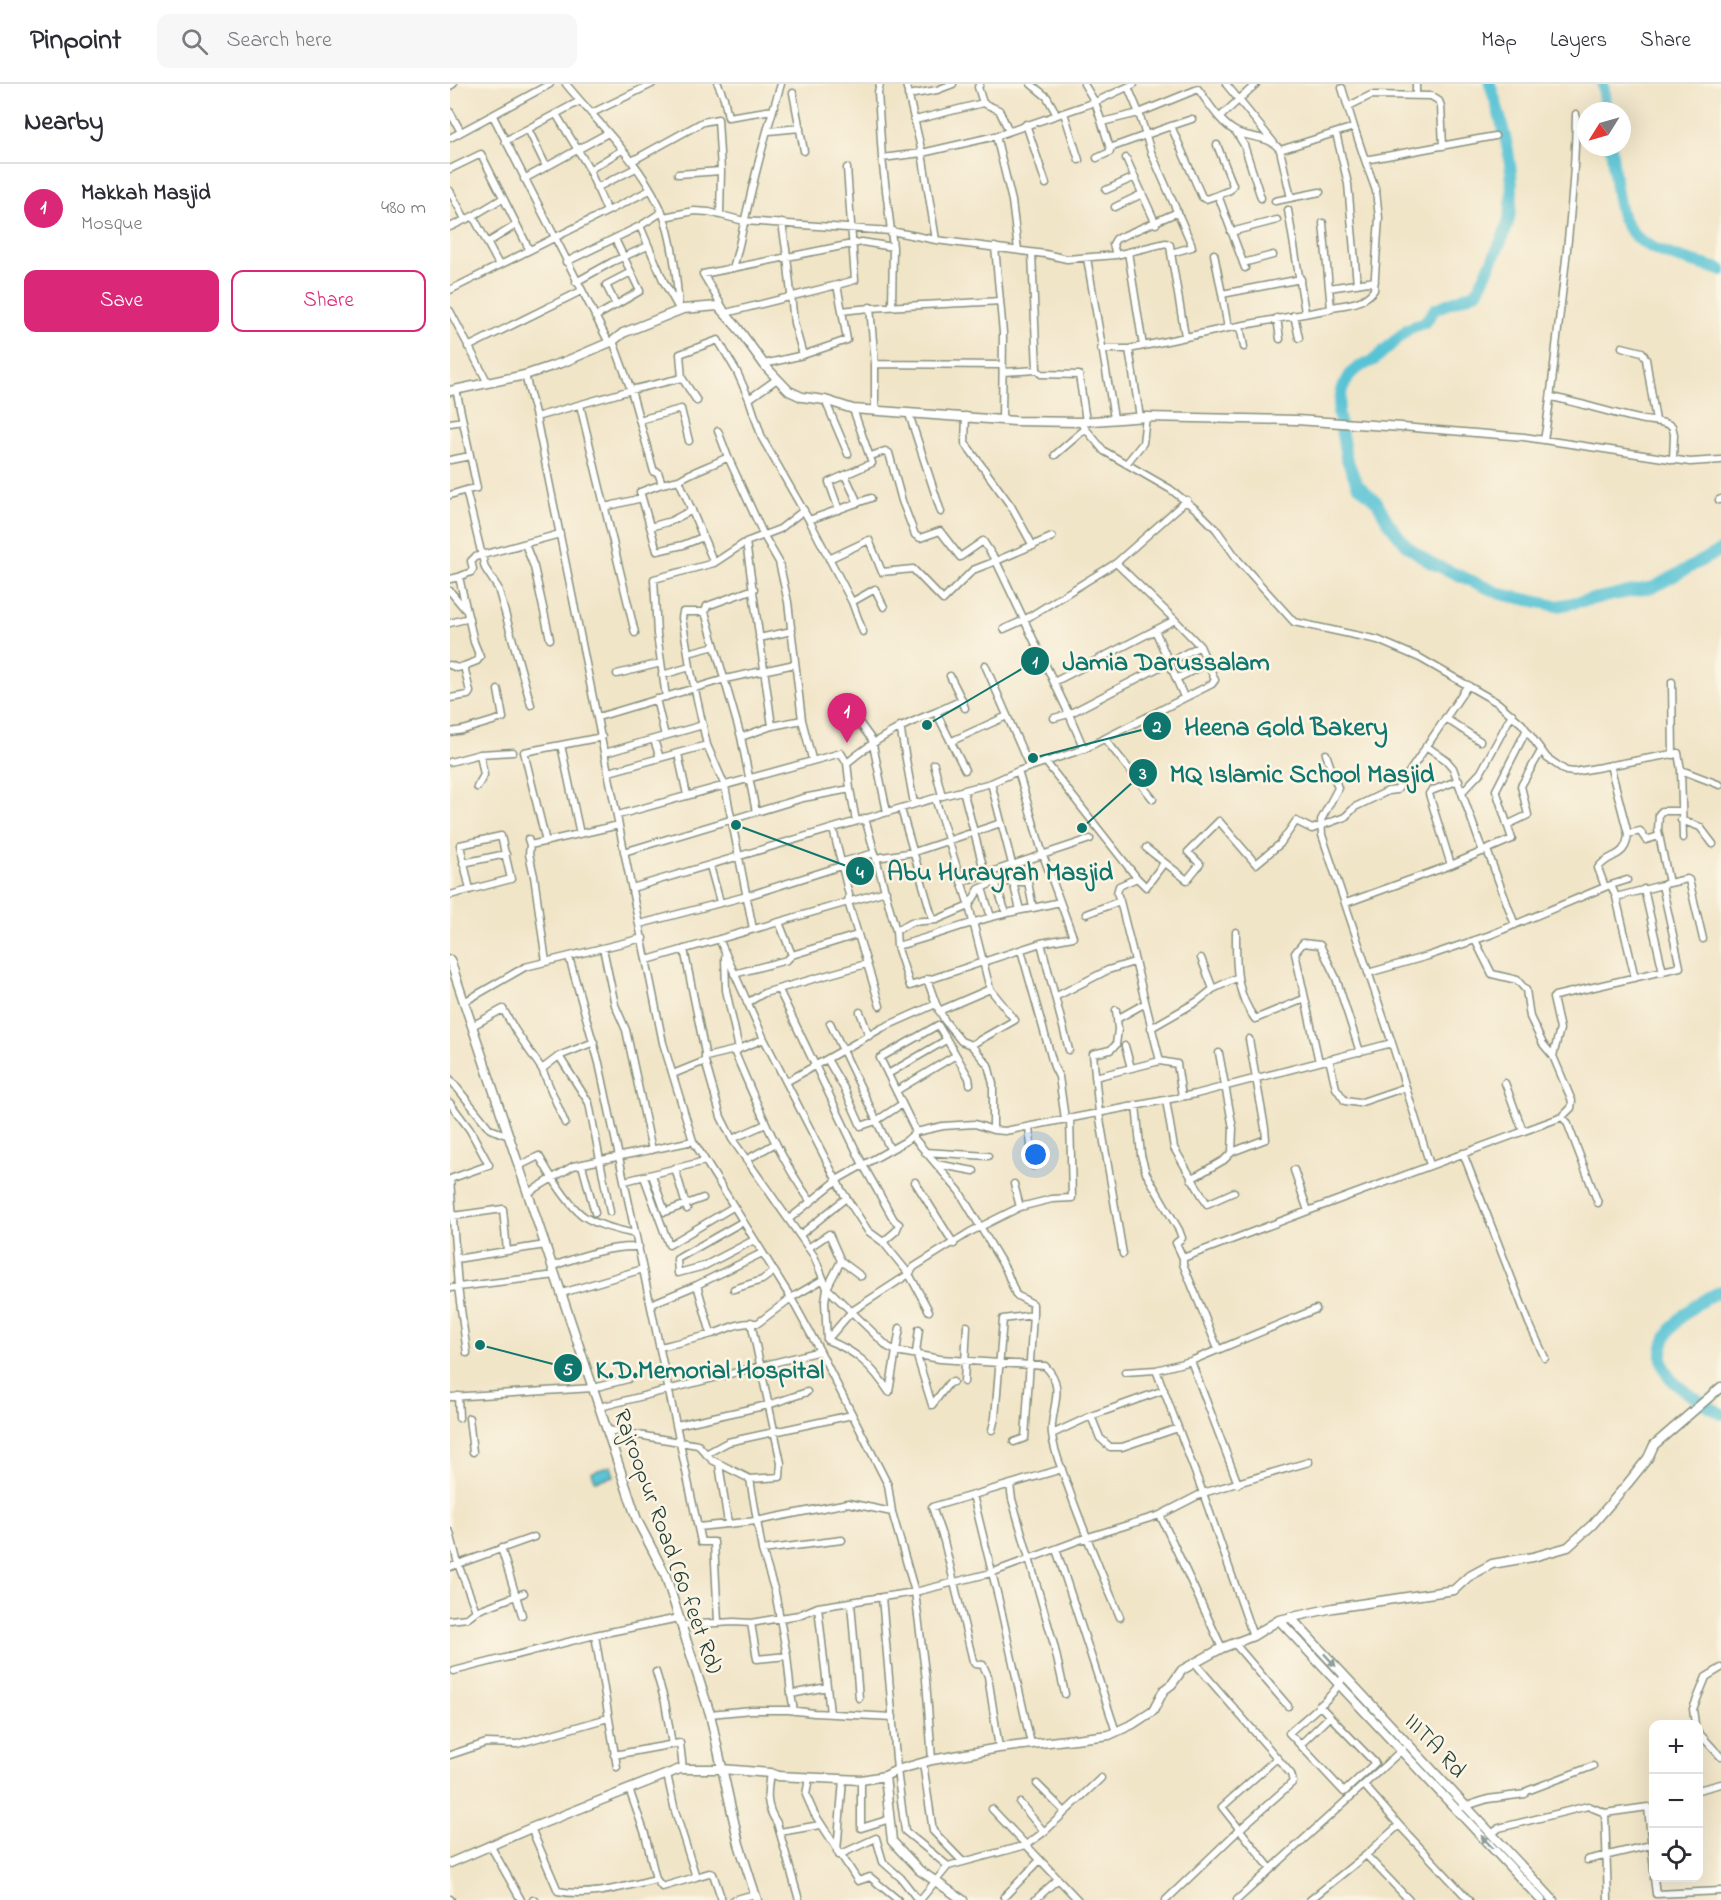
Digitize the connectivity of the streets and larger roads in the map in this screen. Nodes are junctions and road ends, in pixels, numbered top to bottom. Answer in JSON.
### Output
{"nodes":[{"id":1,"x":550,"y":84,"type":"edge"},
{"id":2,"x":566,"y":84,"type":"edge"},
{"id":3,"x":652,"y":84,"type":"edge"},
{"id":4,"x":718,"y":84,"type":"edge"},
{"id":5,"x":781,"y":84,"type":"edge"},
{"id":6,"x":880,"y":84,"type":"edge"},
{"id":7,"x":906,"y":84,"type":"edge"},
{"id":8,"x":953,"y":84,"type":"edge"},
{"id":9,"x":980,"y":84,"type":"edge"},
{"id":10,"x":1084,"y":84,"type":"edge"},
{"id":11,"x":1227,"y":84,"type":"edge"},
{"id":12,"x":1256,"y":84,"type":"edge"},
{"id":13,"x":1416,"y":84,"type":"edge"},
{"id":14,"x":1032,"y":85,"type":"edge"},
{"id":15,"x":1131,"y":86,"type":"edge"},
{"id":16,"x":1200,"y":87,"type":"edge"},
{"id":17,"x":1342,"y":88,"type":"dead end"},
{"id":18,"x":794,"y":93,"type":"dead end"},
{"id":19,"x":908,"y":95,"type":"junction"},
{"id":20,"x":1416,"y":95,"type":"junction"},
{"id":21,"x":1239,"y":99,"type":"junction"},
{"id":22,"x":580,"y":101,"type":"junction"},
{"id":23,"x":1095,"y":102,"type":"junction"},
{"id":24,"x":983,"y":103,"type":"junction"},
{"id":25,"x":1349,"y":106,"type":"junction"},
{"id":26,"x":773,"y":110,"type":"junction"},
{"id":27,"x":450,"y":112,"type":"edge"},
{"id":28,"x":592,"y":113,"type":"junction"},
{"id":29,"x":1139,"y":113,"type":"junction"},
{"id":30,"x":556,"y":114,"type":"junction"},
{"id":31,"x":1060,"y":114,"type":"junction"},
{"id":32,"x":1576,"y":114,"type":"dead end"},
{"id":33,"x":493,"y":116,"type":"junction"},
{"id":34,"x":1220,"y":117,"type":"junction"},
{"id":35,"x":1192,"y":119,"type":"dead end"},
{"id":36,"x":915,"y":120,"type":"junction"},
{"id":37,"x":1102,"y":122,"type":"junction"},
{"id":38,"x":1026,"y":124,"type":"junction"},
{"id":39,"x":1171,"y":126,"type":"junction"},
{"id":40,"x":1354,"y":127,"type":"junction"},
{"id":41,"x":800,"y":128,"type":"junction"},
{"id":42,"x":528,"y":129,"type":"junction"},
{"id":43,"x":769,"y":131,"type":"junction"},
{"id":44,"x":1009,"y":131,"type":"junction"},
{"id":45,"x":1235,"y":131,"type":"junction"},
{"id":46,"x":461,"y":132,"type":"junction"},
{"id":47,"x":608,"y":133,"type":"junction"},
{"id":48,"x":1336,"y":133,"type":"junction"},
{"id":49,"x":996,"y":136,"type":"junction"},
{"id":50,"x":1146,"y":136,"type":"junction"},
{"id":51,"x":1496,"y":136,"type":"dead end"},
{"id":52,"x":450,"y":138,"type":"edge"},
{"id":53,"x":505,"y":141,"type":"junction"},
{"id":54,"x":1274,"y":142,"type":"junction"},
{"id":55,"x":1217,"y":146,"type":"dead end"},
{"id":56,"x":1443,"y":146,"type":"junction"},
{"id":57,"x":1110,"y":148,"type":"junction"},
{"id":58,"x":578,"y":150,"type":"junction"},
{"id":59,"x":622,"y":150,"type":"junction"},
{"id":60,"x":1281,"y":150,"type":"junction"},
{"id":61,"x":804,"y":151,"type":"dead end"},
{"id":62,"x":922,"y":153,"type":"junction"},
{"id":63,"x":882,"y":158,"type":"junction"},
{"id":64,"x":1097,"y":158,"type":"dead end"},
{"id":65,"x":1126,"y":158,"type":"dead end"},
{"id":66,"x":1079,"y":160,"type":"dead end"},
{"id":67,"x":1365,"y":160,"type":"junction"},
{"id":68,"x":634,"y":165,"type":"junction"},
{"id":69,"x":546,"y":166,"type":"junction"},
{"id":70,"x":847,"y":168,"type":"dead end"},
{"id":71,"x":450,"y":169,"type":"edge"},
{"id":72,"x":589,"y":170,"type":"junction"},
{"id":73,"x":721,"y":171,"type":"junction"},
{"id":74,"x":678,"y":174,"type":"dead end"},
{"id":75,"x":1135,"y":177,"type":"junction"},
{"id":76,"x":524,"y":179,"type":"junction"},
{"id":77,"x":1046,"y":184,"type":"dead end"},
{"id":78,"x":596,"y":188,"type":"junction"},
{"id":79,"x":650,"y":190,"type":"junction"},
{"id":80,"x":1106,"y":190,"type":"dead end"},
{"id":81,"x":450,"y":191,"type":"edge"},
{"id":82,"x":1320,"y":192,"type":"dead end"},
{"id":83,"x":1142,"y":194,"type":"junction"},
{"id":84,"x":1218,"y":195,"type":"junction"},
{"id":85,"x":503,"y":198,"type":"junction"},
{"id":86,"x":1261,"y":198,"type":"dead end"},
{"id":87,"x":1291,"y":198,"type":"junction"},
{"id":88,"x":1275,"y":201,"type":"dead end"},
{"id":89,"x":1115,"y":207,"type":"dead end"},
{"id":90,"x":1288,"y":210,"type":"dead end"},
{"id":91,"x":607,"y":212,"type":"junction"},
{"id":92,"x":1178,"y":212,"type":"junction"},
{"id":93,"x":663,"y":215,"type":"junction"},
{"id":94,"x":720,"y":215,"type":"junction"},
{"id":95,"x":473,"y":216,"type":"junction"},
{"id":96,"x":465,"y":219,"type":"junction"},
{"id":97,"x":1277,"y":220,"type":"dead end"},
{"id":98,"x":744,"y":221,"type":"junction"},
{"id":99,"x":782,"y":223,"type":"junction"},
{"id":100,"x":1323,"y":223,"type":"dead end"},
{"id":101,"x":1156,"y":224,"type":"junction"},
{"id":102,"x":516,"y":225,"type":"junction"},
{"id":103,"x":640,"y":226,"type":"junction"},
{"id":104,"x":450,"y":227,"type":"edge"},
{"id":105,"x":851,"y":228,"type":"junction"},
{"id":106,"x":891,"y":231,"type":"junction"},
{"id":107,"x":1231,"y":232,"type":"junction"},
{"id":108,"x":554,"y":238,"type":"junction"},
{"id":109,"x":615,"y":239,"type":"junction"},
{"id":110,"x":936,"y":240,"type":"junction"},
{"id":111,"x":487,"y":243,"type":"junction"},
{"id":112,"x":852,"y":245,"type":"junction"},
{"id":113,"x":648,"y":246,"type":"junction"},
{"id":114,"x":893,"y":247,"type":"junction"},
{"id":115,"x":995,"y":247,"type":"junction"},
{"id":116,"x":529,"y":249,"type":"junction"},
{"id":117,"x":1018,"y":250,"type":"junction"},
{"id":118,"x":1128,"y":252,"type":"junction"},
{"id":119,"x":1032,"y":253,"type":"junction"},
{"id":120,"x":1172,"y":253,"type":"junction"},
{"id":121,"x":1214,"y":254,"type":"dead end"},
{"id":122,"x":1116,"y":255,"type":"junction"},
{"id":123,"x":1274,"y":255,"type":"dead end"},
{"id":124,"x":787,"y":256,"type":"junction"},
{"id":125,"x":624,"y":257,"type":"junction"},
{"id":126,"x":1088,"y":258,"type":"junction"},
{"id":127,"x":566,"y":262,"type":"junction"},
{"id":128,"x":499,"y":265,"type":"junction"},
{"id":129,"x":733,"y":268,"type":"junction"},
{"id":130,"x":631,"y":272,"type":"junction"},
{"id":131,"x":1301,"y":279,"type":"junction"},
{"id":132,"x":1375,"y":281,"type":"junction"},
{"id":133,"x":576,"y":282,"type":"junction"},
{"id":134,"x":1357,"y":284,"type":"junction"},
{"id":135,"x":837,"y":285,"type":"junction"},
{"id":136,"x":1329,"y":288,"type":"junction"},
{"id":137,"x":450,"y":290,"type":"edge"},
{"id":138,"x":581,"y":291,"type":"junction"},
{"id":139,"x":1222,"y":294,"type":"junction"},
{"id":140,"x":790,"y":295,"type":"junction"},
{"id":141,"x":999,"y":301,"type":"junction"},
{"id":142,"x":616,"y":304,"type":"junction"},
{"id":143,"x":892,"y":306,"type":"junction"},
{"id":144,"x":1332,"y":306,"type":"junction"},
{"id":145,"x":870,"y":307,"type":"junction"},
{"id":146,"x":679,"y":310,"type":"junction"},
{"id":147,"x":450,"y":311,"type":"edge"},
{"id":148,"x":842,"y":311,"type":"junction"},
{"id":149,"x":1305,"y":312,"type":"junction"},
{"id":150,"x":726,"y":313,"type":"junction"},
{"id":151,"x":1294,"y":315,"type":"junction"},
{"id":152,"x":595,"y":317,"type":"junction"},
{"id":153,"x":1277,"y":318,"type":"junction"},
{"id":154,"x":1240,"y":326,"type":"junction"},
{"id":155,"x":1228,"y":328,"type":"junction"},
{"id":156,"x":1185,"y":336,"type":"junction"},
{"id":157,"x":1299,"y":338,"type":"dead end"},
{"id":158,"x":1280,"y":339,"type":"dead end"},
{"id":159,"x":611,"y":342,"type":"junction"},
{"id":160,"x":1143,"y":346,"type":"junction"},
{"id":161,"x":468,"y":347,"type":"junction"},
{"id":162,"x":1244,"y":347,"type":"dead end"},
{"id":163,"x":1622,"y":347,"type":"dead end"},
{"id":164,"x":1101,"y":349,"type":"junction"},
{"id":165,"x":1129,"y":349,"type":"junction"},
{"id":166,"x":803,"y":355,"type":"junction"},
{"id":167,"x":764,"y":364,"type":"junction"},
{"id":168,"x":875,"y":364,"type":"junction"},
{"id":169,"x":1003,"y":369,"type":"junction"},
{"id":170,"x":1037,"y":370,"type":"junction"},
{"id":171,"x":525,"y":375,"type":"junction"},
{"id":172,"x":682,"y":378,"type":"junction"},
{"id":173,"x":777,"y":378,"type":"junction"},
{"id":174,"x":488,"y":383,"type":"junction"},
{"id":175,"x":452,"y":390,"type":"edge"},
{"id":176,"x":631,"y":390,"type":"junction"},
{"id":177,"x":1551,"y":397,"type":"junction"},
{"id":178,"x":749,"y":399,"type":"junction"},
{"id":179,"x":825,"y":400,"type":"junction"},
{"id":180,"x":697,"y":401,"type":"dead end"},
{"id":181,"x":580,"y":405,"type":"junction"},
{"id":182,"x":853,"y":409,"type":"junction"},
{"id":183,"x":875,"y":411,"type":"junction"},
{"id":184,"x":909,"y":414,"type":"junction"},
{"id":185,"x":966,"y":416,"type":"junction"},
{"id":186,"x":536,"y":417,"type":"junction"},
{"id":187,"x":1143,"y":417,"type":"junction"},
{"id":188,"x":1113,"y":418,"type":"junction"},
{"id":189,"x":639,"y":420,"type":"junction"},
{"id":190,"x":1002,"y":420,"type":"junction"},
{"id":191,"x":462,"y":421,"type":"junction"},
{"id":192,"x":1656,"y":421,"type":"junction"},
{"id":193,"x":450,"y":423,"type":"edge"},
{"id":194,"x":1084,"y":424,"type":"junction"},
{"id":195,"x":1402,"y":427,"type":"joint"},
{"id":196,"x":718,"y":431,"type":"dead end"},
{"id":197,"x":1544,"y":440,"type":"junction"},
{"id":198,"x":688,"y":441,"type":"dead end"},
{"id":199,"x":848,"y":454,"type":"dead end"},
{"id":200,"x":1055,"y":455,"type":"dead end"},
{"id":201,"x":470,"y":456,"type":"junction"},
{"id":202,"x":871,"y":456,"type":"junction"},
{"id":203,"x":728,"y":457,"type":"junction"},
{"id":204,"x":450,"y":460,"type":"edge"},
{"id":205,"x":1673,"y":460,"type":"junction"},
{"id":206,"x":1721,"y":460,"type":"edge"},
{"id":207,"x":1126,"y":464,"type":"junction"},
{"id":208,"x":845,"y":475,"type":"junction"},
{"id":209,"x":679,"y":480,"type":"junction"},
{"id":210,"x":662,"y":484,"type":"junction"},
{"id":211,"x":465,"y":490,"type":"junction"},
{"id":212,"x":450,"y":495,"type":"edge"},
{"id":213,"x":642,"y":498,"type":"junction"},
{"id":214,"x":871,"y":498,"type":"dead end"},
{"id":215,"x":1187,"y":500,"type":"junction"},
{"id":216,"x":858,"y":503,"type":"junction"},
{"id":217,"x":605,"y":507,"type":"junction"},
{"id":218,"x":692,"y":510,"type":"junction"},
{"id":219,"x":804,"y":510,"type":"junction"},
{"id":220,"x":839,"y":510,"type":"junction"},
{"id":221,"x":941,"y":512,"type":"dead end"},
{"id":222,"x":809,"y":520,"type":"junction"},
{"id":223,"x":650,"y":527,"type":"junction"},
{"id":224,"x":560,"y":534,"type":"junction"},
{"id":225,"x":764,"y":536,"type":"junction"},
{"id":226,"x":703,"y":537,"type":"junction"},
{"id":227,"x":1052,"y":537,"type":"dead end"},
{"id":228,"x":746,"y":542,"type":"junction"},
{"id":229,"x":525,"y":544,"type":"junction"},
{"id":230,"x":1034,"y":546,"type":"junction"},
{"id":231,"x":482,"y":557,"type":"junction"},
{"id":232,"x":829,"y":559,"type":"junction"},
{"id":233,"x":996,"y":561,"type":"junction"},
{"id":234,"x":714,"y":563,"type":"junction"},
{"id":235,"x":1116,"y":564,"type":"junction"},
{"id":236,"x":459,"y":577,"type":"junction"},
{"id":237,"x":450,"y":579,"type":"edge"},
{"id":238,"x":754,"y":589,"type":"junction"},
{"id":239,"x":450,"y":591,"type":"edge"},
{"id":240,"x":852,"y":602,"type":"junction"},
{"id":241,"x":884,"y":608,"type":"dead end"},
{"id":242,"x":705,"y":612,"type":"junction"},
{"id":243,"x":468,"y":615,"type":"junction"},
{"id":244,"x":1024,"y":620,"type":"junction"},
{"id":245,"x":1174,"y":620,"type":"junction"},
{"id":246,"x":450,"y":623,"type":"edge"},
{"id":247,"x":1004,"y":629,"type":"dead end"},
{"id":248,"x":1155,"y":630,"type":"junction"},
{"id":249,"x":792,"y":631,"type":"junction"},
{"id":250,"x":863,"y":632,"type":"dead end"},
{"id":251,"x":635,"y":633,"type":"dead end"},
{"id":252,"x":759,"y":638,"type":"junction"},
{"id":253,"x":550,"y":639,"type":"dead end"},
{"id":254,"x":715,"y":646,"type":"junction"},
{"id":255,"x":1200,"y":646,"type":"junction"},
{"id":256,"x":688,"y":653,"type":"junction"},
{"id":257,"x":1168,"y":662,"type":"junction"},
{"id":258,"x":661,"y":663,"type":"junction"},
{"id":259,"x":1208,"y":663,"type":"junction"},
{"id":260,"x":795,"y":664,"type":"junction"},
{"id":261,"x":450,"y":665,"type":"edge"},
{"id":262,"x":985,"y":665,"type":"dead end"},
{"id":263,"x":464,"y":666,"type":"junction"},
{"id":264,"x":690,"y":667,"type":"junction"},
{"id":265,"x":764,"y":671,"type":"junction"},
{"id":266,"x":617,"y":674,"type":"dead end"},
{"id":267,"x":662,"y":675,"type":"junction"},
{"id":268,"x":950,"y":676,"type":"dead end"},
{"id":269,"x":725,"y":679,"type":"junction"},
{"id":270,"x":1176,"y":679,"type":"junction"},
{"id":271,"x":1054,"y":682,"type":"junction"},
{"id":272,"x":1672,"y":682,"type":"dead end"},
{"id":273,"x":1468,"y":685,"type":"junction"},
{"id":274,"x":695,"y":689,"type":"junction"},
{"id":275,"x":498,"y":690,"type":"dead end"},
{"id":276,"x":666,"y":697,"type":"junction"},
{"id":277,"x":1184,"y":697,"type":"junction"},
{"id":278,"x":450,"y":698,"type":"edge"},
{"id":279,"x":656,"y":699,"type":"junction"},
{"id":280,"x":962,"y":700,"type":"junction"},
{"id":281,"x":531,"y":705,"type":"dead end"},
{"id":282,"x":966,"y":708,"type":"dead end"},
{"id":283,"x":936,"y":712,"type":"junction"},
{"id":284,"x":1069,"y":714,"type":"junction"},
{"id":285,"x":1512,"y":714,"type":"junction"},
{"id":286,"x":1007,"y":716,"type":"junction"},
{"id":287,"x":598,"y":717,"type":"junction"},
{"id":288,"x":1054,"y":718,"type":"dead end"},
{"id":289,"x":1445,"y":718,"type":"junction"},
{"id":290,"x":802,"y":720,"type":"junction"},
{"id":291,"x":858,"y":721,"type":"dead end"},
{"id":292,"x":703,"y":725,"type":"junction"},
{"id":293,"x":772,"y":726,"type":"junction"},
{"id":294,"x":900,"y":726,"type":"junction"},
{"id":295,"x":1526,"y":731,"type":"junction"},
{"id":296,"x":450,"y":732,"type":"edge"},
{"id":297,"x":665,"y":736,"type":"junction"},
{"id":298,"x":602,"y":737,"type":"junction"},
{"id":299,"x":741,"y":737,"type":"junction"},
{"id":300,"x":1105,"y":739,"type":"junction"},
{"id":301,"x":654,"y":740,"type":"junction"},
{"id":302,"x":952,"y":741,"type":"junction"},
{"id":303,"x":1480,"y":741,"type":"dead end"},
{"id":304,"x":872,"y":743,"type":"junction"},
{"id":305,"x":561,"y":745,"type":"junction"},
{"id":306,"x":707,"y":745,"type":"junction"},
{"id":307,"x":1426,"y":746,"type":"junction"},
{"id":308,"x":1083,"y":748,"type":"junction"},
{"id":309,"x":1541,"y":751,"type":"junction"},
{"id":310,"x":513,"y":752,"type":"dead end"},
{"id":311,"x":605,"y":753,"type":"junction"},
{"id":312,"x":480,"y":754,"type":"junction"},
{"id":313,"x":678,"y":754,"type":"junction"},
{"id":314,"x":1326,"y":754,"type":"dead end"},
{"id":315,"x":1673,"y":755,"type":"junction"},
{"id":316,"x":660,"y":758,"type":"junction"},
{"id":317,"x":812,"y":759,"type":"junction"},
{"id":318,"x":1045,"y":761,"type":"junction"},
{"id":319,"x":450,"y":762,"type":"edge"},
{"id":320,"x":847,"y":763,"type":"junction"},
{"id":321,"x":934,"y":764,"type":"dead end"},
{"id":322,"x":1610,"y":765,"type":"junction"},
{"id":323,"x":1029,"y":766,"type":"junction"},
{"id":324,"x":965,"y":770,"type":"dead end"},
{"id":325,"x":1681,"y":770,"type":"junction"},
{"id":326,"x":1018,"y":771,"type":"junction"},
{"id":327,"x":609,"y":772,"type":"junction"},
{"id":328,"x":748,"y":778,"type":"junction"},
{"id":329,"x":1459,"y":780,"type":"junction"},
{"id":330,"x":992,"y":783,"type":"junction"},
{"id":331,"x":1720,"y":785,"type":"edge"},
{"id":332,"x":725,"y":786,"type":"junction"},
{"id":333,"x":477,"y":787,"type":"dead end"},
{"id":334,"x":850,"y":789,"type":"junction"},
{"id":335,"x":963,"y":790,"type":"junction"},
{"id":336,"x":1463,"y":791,"type":"junction"},
{"id":337,"x":687,"y":795,"type":"junction"},
{"id":338,"x":939,"y":797,"type":"junction"},
{"id":339,"x":1153,"y":799,"type":"dead end"},
{"id":340,"x":914,"y":804,"type":"junction"},
{"id":341,"x":901,"y":809,"type":"junction"},
{"id":342,"x":1681,"y":811,"type":"junction"},
{"id":343,"x":756,"y":812,"type":"junction"},
{"id":344,"x":887,"y":812,"type":"junction"},
{"id":345,"x":618,"y":815,"type":"junction"},
{"id":346,"x":865,"y":819,"type":"junction"},
{"id":347,"x":732,"y":820,"type":"junction"},
{"id":348,"x":1681,"y":820,"type":"junction"},
{"id":349,"x":856,"y":821,"type":"junction"},
{"id":350,"x":1001,"y":823,"type":"junction"},
{"id":351,"x":619,"y":825,"type":"junction"},
{"id":352,"x":1321,"y":825,"type":"junction"},
{"id":353,"x":1507,"y":825,"type":"junction"},
{"id":354,"x":833,"y":829,"type":"junction"},
{"id":355,"x":973,"y":832,"type":"junction"},
{"id":356,"x":580,"y":834,"type":"junction"},
{"id":357,"x":1628,"y":834,"type":"junction"},
{"id":358,"x":1659,"y":836,"type":"junction"},
{"id":359,"x":1683,"y":838,"type":"dead end"},
{"id":360,"x":1089,"y":839,"type":"dead end"},
{"id":361,"x":947,"y":840,"type":"junction"},
{"id":362,"x":546,"y":842,"type":"junction"},
{"id":363,"x":1713,"y":844,"type":"dead end"},
{"id":364,"x":1146,"y":848,"type":"dead end"},
{"id":365,"x":1485,"y":851,"type":"junction"},
{"id":366,"x":624,"y":852,"type":"junction"},
{"id":367,"x":914,"y":852,"type":"junction"},
{"id":368,"x":507,"y":855,"type":"junction"},
{"id":369,"x":1043,"y":855,"type":"junction"},
{"id":370,"x":875,"y":856,"type":"junction"},
{"id":371,"x":740,"y":857,"type":"junction"},
{"id":372,"x":1164,"y":862,"type":"junction"},
{"id":373,"x":463,"y":863,"type":"junction"},
{"id":374,"x":841,"y":864,"type":"junction"},
{"id":375,"x":1012,"y":864,"type":"junction"},
{"id":376,"x":1451,"y":865,"type":"junction"},
{"id":377,"x":710,"y":866,"type":"junction"},
{"id":378,"x":986,"y":874,"type":"junction"},
{"id":379,"x":1137,"y":878,"type":"junction"},
{"id":380,"x":1627,"y":880,"type":"dead end"},
{"id":381,"x":962,"y":882,"type":"junction"},
{"id":382,"x":995,"y":882,"type":"junction"},
{"id":383,"x":1013,"y":882,"type":"junction"},
{"id":384,"x":1665,"y":884,"type":"junction"},
{"id":385,"x":1608,"y":886,"type":"junction"},
{"id":386,"x":632,"y":888,"type":"junction"},
{"id":387,"x":982,"y":888,"type":"junction"},
{"id":388,"x":470,"y":890,"type":"junction"},
{"id":389,"x":1644,"y":890,"type":"junction"},
{"id":390,"x":886,"y":891,"type":"junction"},
{"id":391,"x":450,"y":895,"type":"edge"},
{"id":392,"x":747,"y":896,"type":"junction"},
{"id":393,"x":1616,"y":897,"type":"junction"},
{"id":394,"x":1120,"y":901,"type":"junction"},
{"id":395,"x":720,"y":902,"type":"junction"},
{"id":396,"x":848,"y":902,"type":"junction"},
{"id":397,"x":1060,"y":902,"type":"junction"},
{"id":398,"x":1346,"y":903,"type":"junction"},
{"id":399,"x":969,"y":906,"type":"junction"},
{"id":400,"x":1033,"y":908,"type":"junction"},
{"id":401,"x":1020,"y":910,"type":"junction"},
{"id":402,"x":1006,"y":913,"type":"junction"},
{"id":403,"x":1086,"y":914,"type":"dead end"},
{"id":404,"x":991,"y":917,"type":"junction"},
{"id":405,"x":933,"y":920,"type":"junction"},
{"id":406,"x":779,"y":922,"type":"junction"},
{"id":407,"x":973,"y":923,"type":"junction"},
{"id":408,"x":640,"y":924,"type":"junction"},
{"id":409,"x":1515,"y":924,"type":"junction"},
{"id":410,"x":753,"y":929,"type":"junction"},
{"id":411,"x":896,"y":931,"type":"junction"},
{"id":412,"x":1236,"y":932,"type":"dead end"},
{"id":413,"x":857,"y":935,"type":"junction"},
{"id":414,"x":643,"y":938,"type":"junction"},
{"id":415,"x":719,"y":939,"type":"junction"},
{"id":416,"x":1704,"y":939,"type":"dead end"},
{"id":417,"x":1475,"y":940,"type":"junction"},
{"id":418,"x":1041,"y":944,"type":"junction"},
{"id":419,"x":897,"y":946,"type":"junction"},
{"id":420,"x":603,"y":948,"type":"junction"},
{"id":421,"x":684,"y":950,"type":"junction"},
{"id":422,"x":1021,"y":950,"type":"junction"},
{"id":423,"x":792,"y":955,"type":"junction"},
{"id":424,"x":725,"y":956,"type":"junction"},
{"id":425,"x":569,"y":957,"type":"junction"},
{"id":426,"x":1201,"y":958,"type":"dead end"},
{"id":427,"x":450,"y":960,"type":"edge"},
{"id":428,"x":647,"y":960,"type":"junction"},
{"id":429,"x":546,"y":962,"type":"junction"},
{"id":430,"x":983,"y":962,"type":"junction"},
{"id":431,"x":1134,"y":962,"type":"junction"},
{"id":432,"x":866,"y":964,"type":"junction"},
{"id":433,"x":1663,"y":972,"type":"junction"},
{"id":434,"x":1368,"y":973,"type":"junction"},
{"id":435,"x":734,"y":974,"type":"junction"},
{"id":436,"x":1236,"y":978,"type":"junction"},
{"id":437,"x":1635,"y":978,"type":"junction"},
{"id":438,"x":927,"y":979,"type":"junction"},
{"id":439,"x":454,"y":984,"type":"edge"},
{"id":440,"x":1213,"y":988,"type":"junction"},
{"id":441,"x":990,"y":989,"type":"junction"},
{"id":442,"x":779,"y":990,"type":"junction"},
{"id":443,"x":1055,"y":997,"type":"junction"},
{"id":444,"x":1304,"y":999,"type":"junction"},
{"id":445,"x":464,"y":1002,"type":"junction"},
{"id":446,"x":747,"y":1003,"type":"junction"},
{"id":447,"x":1144,"y":1004,"type":"junction"},
{"id":448,"x":880,"y":1006,"type":"dead end"},
{"id":449,"x":938,"y":1008,"type":"junction"},
{"id":450,"x":1116,"y":1010,"type":"dead end"},
{"id":451,"x":860,"y":1012,"type":"dead end"},
{"id":452,"x":1117,"y":1019,"type":"junction"},
{"id":453,"x":830,"y":1023,"type":"dead end"},
{"id":454,"x":472,"y":1026,"type":"junction"},
{"id":455,"x":1151,"y":1028,"type":"junction"},
{"id":456,"x":869,"y":1036,"type":"junction"},
{"id":457,"x":764,"y":1039,"type":"junction"},
{"id":458,"x":1249,"y":1039,"type":"dead end"},
{"id":459,"x":946,"y":1040,"type":"junction"},
{"id":460,"x":594,"y":1041,"type":"junction"},
{"id":461,"x":1392,"y":1043,"type":"junction"},
{"id":462,"x":971,"y":1046,"type":"junction"},
{"id":463,"x":1125,"y":1046,"type":"dead end"},
{"id":464,"x":739,"y":1048,"type":"junction"},
{"id":465,"x":842,"y":1050,"type":"junction"},
{"id":466,"x":1069,"y":1050,"type":"dead end"},
{"id":467,"x":1360,"y":1052,"type":"junction"},
{"id":468,"x":1219,"y":1053,"type":"dead end"},
{"id":469,"x":956,"y":1055,"type":"junction"},
{"id":470,"x":559,"y":1056,"type":"junction"},
{"id":471,"x":1553,"y":1056,"type":"junction"},
{"id":472,"x":827,"y":1059,"type":"junction"},
{"id":473,"x":1329,"y":1059,"type":"junction"},
{"id":474,"x":705,"y":1061,"type":"junction"},
{"id":475,"x":1160,"y":1061,"type":"junction"},
{"id":476,"x":1319,"y":1062,"type":"junction"},
{"id":477,"x":816,"y":1067,"type":"junction"},
{"id":478,"x":1131,"y":1068,"type":"junction"},
{"id":479,"x":542,"y":1069,"type":"junction"},
{"id":480,"x":674,"y":1074,"type":"junction"},
{"id":481,"x":888,"y":1074,"type":"junction"},
{"id":482,"x":1095,"y":1077,"type":"junction"},
{"id":483,"x":1255,"y":1078,"type":"junction"},
{"id":484,"x":450,"y":1079,"type":"edge"},
{"id":485,"x":786,"y":1082,"type":"junction"},
{"id":486,"x":1505,"y":1083,"type":"dead end"},
{"id":487,"x":970,"y":1084,"type":"dead end"},
{"id":488,"x":1224,"y":1086,"type":"junction"},
{"id":489,"x":1406,"y":1087,"type":"junction"},
{"id":490,"x":896,"y":1091,"type":"junction"},
{"id":491,"x":1182,"y":1096,"type":"junction"},
{"id":492,"x":1166,"y":1100,"type":"junction"},
{"id":493,"x":902,"y":1104,"type":"junction"},
{"id":494,"x":1136,"y":1105,"type":"junction"},
{"id":495,"x":451,"y":1106,"type":"edge"},
{"id":496,"x":1098,"y":1113,"type":"junction"},
{"id":497,"x":1562,"y":1117,"type":"junction"},
{"id":498,"x":1068,"y":1119,"type":"junction"},
{"id":499,"x":876,"y":1121,"type":"junction"},
{"id":500,"x":566,"y":1123,"type":"dead end"},
{"id":501,"x":766,"y":1124,"type":"junction"},
{"id":502,"x":1029,"y":1127,"type":"junction"},
{"id":503,"x":993,"y":1130,"type":"junction"},
{"id":504,"x":1523,"y":1131,"type":"junction"},
{"id":505,"x":915,"y":1135,"type":"junction"},
{"id":506,"x":509,"y":1137,"type":"junction"},
{"id":507,"x":732,"y":1139,"type":"junction"},
{"id":508,"x":693,"y":1142,"type":"junction"},
{"id":509,"x":776,"y":1143,"type":"junction"},
{"id":510,"x":890,"y":1149,"type":"junction"},
{"id":511,"x":652,"y":1150,"type":"junction"},
{"id":512,"x":925,"y":1151,"type":"junction"},
{"id":513,"x":1232,"y":1152,"type":"junction"},
{"id":514,"x":1463,"y":1153,"type":"junction"},
{"id":515,"x":988,"y":1156,"type":"dead end"},
{"id":516,"x":620,"y":1157,"type":"junction"},
{"id":517,"x":746,"y":1160,"type":"junction"},
{"id":518,"x":600,"y":1161,"type":"junction"},
{"id":519,"x":705,"y":1161,"type":"junction"},
{"id":520,"x":936,"y":1164,"type":"junction"},
{"id":521,"x":582,"y":1165,"type":"junction"},
{"id":522,"x":863,"y":1165,"type":"junction"},
{"id":523,"x":1430,"y":1165,"type":"junction"},
{"id":524,"x":519,"y":1166,"type":"junction"},
{"id":525,"x":1033,"y":1166,"type":"dead end"},
{"id":526,"x":675,"y":1168,"type":"junction"},
{"id":527,"x":1294,"y":1170,"type":"dead end"},
{"id":528,"x":974,"y":1171,"type":"dead end"},
{"id":529,"x":652,"y":1174,"type":"junction"},
{"id":530,"x":644,"y":1176,"type":"junction"},
{"id":531,"x":552,"y":1179,"type":"junction"},
{"id":532,"x":1191,"y":1179,"type":"junction"},
{"id":533,"x":837,"y":1180,"type":"junction"},
{"id":534,"x":624,"y":1181,"type":"junction"},
{"id":535,"x":915,"y":1182,"type":"dead end"},
{"id":536,"x":1014,"y":1184,"type":"dead end"},
{"id":537,"x":1234,"y":1192,"type":"dead end"},
{"id":538,"x":528,"y":1193,"type":"junction"},
{"id":539,"x":703,"y":1197,"type":"dead end"},
{"id":540,"x":846,"y":1198,"type":"junction"},
{"id":541,"x":811,"y":1202,"type":"junction"},
{"id":542,"x":1598,"y":1203,"type":"dead end"},
{"id":543,"x":687,"y":1207,"type":"junction"},
{"id":544,"x":733,"y":1207,"type":"junction"},
{"id":545,"x":1020,"y":1207,"type":"junction"},
{"id":546,"x":1308,"y":1211,"type":"junction"},
{"id":547,"x":610,"y":1212,"type":"dead end"},
{"id":548,"x":595,"y":1213,"type":"dead end"},
{"id":549,"x":453,"y":1216,"type":"junction"},
{"id":550,"x":789,"y":1219,"type":"junction"},
{"id":551,"x":742,"y":1222,"type":"junction"},
{"id":552,"x":981,"y":1226,"type":"junction"},
{"id":553,"x":635,"y":1234,"type":"junction"},
{"id":554,"x":800,"y":1235,"type":"junction"},
{"id":555,"x":753,"y":1240,"type":"junction"},
{"id":556,"x":883,"y":1242,"type":"junction"},
{"id":557,"x":954,"y":1244,"type":"junction"},
{"id":558,"x":546,"y":1245,"type":"junction"},
{"id":559,"x":639,"y":1247,"type":"junction"},
{"id":560,"x":808,"y":1248,"type":"junction"},
{"id":561,"x":507,"y":1251,"type":"junction"},
{"id":562,"x":762,"y":1252,"type":"junction"},
{"id":563,"x":1123,"y":1254,"type":"dead end"},
{"id":564,"x":1183,"y":1258,"type":"junction"},
{"id":565,"x":456,"y":1259,"type":"junction"},
{"id":566,"x":841,"y":1261,"type":"junction"},
{"id":567,"x":553,"y":1266,"type":"junction"},
{"id":568,"x":643,"y":1269,"type":"junction"},
{"id":569,"x":774,"y":1271,"type":"junction"},
{"id":570,"x":909,"y":1274,"type":"junction"},
{"id":571,"x":556,"y":1275,"type":"junction"},
{"id":572,"x":861,"y":1276,"type":"dead end"},
{"id":573,"x":822,"y":1280,"type":"junction"},
{"id":574,"x":697,"y":1285,"type":"junction"},
{"id":575,"x":458,"y":1287,"type":"junction"},
{"id":576,"x":450,"y":1288,"type":"edge"},
{"id":577,"x":827,"y":1288,"type":"junction"},
{"id":578,"x":734,"y":1289,"type":"dead end"},
{"id":579,"x":562,"y":1293,"type":"junction"},
{"id":580,"x":791,"y":1298,"type":"junction"},
{"id":581,"x":651,"y":1304,"type":"junction"},
{"id":582,"x":1316,"y":1309,"type":"dead end"},
{"id":583,"x":852,"y":1311,"type":"junction"},
{"id":584,"x":929,"y":1311,"type":"dead end"},
{"id":585,"x":1033,"y":1315,"type":"junction"},
{"id":586,"x":751,"y":1322,"type":"junction"},
{"id":587,"x":967,"y":1326,"type":"dead end"},
{"id":588,"x":900,"y":1328,"type":"dead end"},
{"id":589,"x":919,"y":1329,"type":"dead end"},
{"id":590,"x":711,"y":1334,"type":"junction"},
{"id":591,"x":827,"y":1340,"type":"junction"},
{"id":592,"x":660,"y":1347,"type":"junction"},
{"id":593,"x":1218,"y":1348,"type":"junction"},
{"id":594,"x":820,"y":1351,"type":"junction"},
{"id":595,"x":896,"y":1351,"type":"junction"},
{"id":596,"x":466,"y":1353,"type":"dead end"},
{"id":597,"x":915,"y":1353,"type":"junction"},
{"id":598,"x":1545,"y":1358,"type":"dead end"},
{"id":599,"x":1191,"y":1360,"type":"junction"},
{"id":600,"x":965,"y":1361,"type":"junction"},
{"id":601,"x":999,"y":1362,"type":"junction"},
{"id":602,"x":1029,"y":1364,"type":"junction"},
{"id":603,"x":760,"y":1367,"type":"junction"},
{"id":604,"x":1156,"y":1370,"type":"junction"},
{"id":605,"x":1125,"y":1372,"type":"dead end"},
{"id":606,"x":628,"y":1379,"type":"dead end"},
{"id":607,"x":953,"y":1382,"type":"dead end"},
{"id":608,"x":964,"y":1382,"type":"dead end"},
{"id":609,"x":1721,"y":1387,"type":"edge"},
{"id":610,"x":593,"y":1388,"type":"junction"},
{"id":611,"x":669,"y":1390,"type":"junction"},
{"id":612,"x":1164,"y":1390,"type":"junction"},
{"id":613,"x":807,"y":1392,"type":"dead end"},
{"id":614,"x":458,"y":1396,"type":"junction"},
{"id":615,"x":450,"y":1397,"type":"edge"},
{"id":616,"x":768,"y":1404,"type":"junction"},
{"id":617,"x":600,"y":1407,"type":"junction"},
{"id":618,"x":852,"y":1414,"type":"junction"},
{"id":619,"x":1091,"y":1416,"type":"junction"},
{"id":620,"x":459,"y":1418,"type":"dead end"},
{"id":621,"x":468,"y":1418,"type":"dead end"},
{"id":622,"x":677,"y":1425,"type":"junction"},
{"id":623,"x":1178,"y":1428,"type":"junction"},
{"id":624,"x":608,"y":1430,"type":"junction"},
{"id":625,"x":992,"y":1430,"type":"dead end"},
{"id":626,"x":774,"y":1431,"type":"junction"},
{"id":627,"x":1052,"y":1434,"type":"junction"},
{"id":628,"x":680,"y":1442,"type":"junction"},
{"id":629,"x":1014,"y":1442,"type":"dead end"},
{"id":630,"x":473,"y":1452,"type":"dead end"},
{"id":631,"x":706,"y":1454,"type":"junction"},
{"id":632,"x":1309,"y":1462,"type":"dead end"},
{"id":633,"x":719,"y":1464,"type":"junction"},
{"id":634,"x":1062,"y":1469,"type":"junction"},
{"id":635,"x":750,"y":1479,"type":"junction"},
{"id":636,"x":1238,"y":1484,"type":"junction"},
{"id":637,"x":1010,"y":1485,"type":"junction"},
{"id":638,"x":1203,"y":1493,"type":"junction"},
{"id":639,"x":973,"y":1495,"type":"junction"},
{"id":640,"x":892,"y":1512,"type":"junction"},
{"id":641,"x":1160,"y":1515,"type":"junction"},
{"id":642,"x":756,"y":1521,"type":"junction"},
{"id":643,"x":728,"y":1523,"type":"junction"},
{"id":644,"x":698,"y":1527,"type":"junction"},
{"id":645,"x":450,"y":1532,"type":"edge"},
{"id":646,"x":534,"y":1537,"type":"dead end"},
{"id":647,"x":1085,"y":1538,"type":"junction"},
{"id":648,"x":842,"y":1540,"type":"dead end"},
{"id":649,"x":501,"y":1548,"type":"junction"},
{"id":650,"x":1056,"y":1549,"type":"junction"},
{"id":651,"x":762,"y":1550,"type":"junction"},
{"id":652,"x":1029,"y":1559,"type":"junction"},
{"id":653,"x":458,"y":1564,"type":"junction"},
{"id":654,"x":450,"y":1567,"type":"edge"},
{"id":655,"x":991,"y":1573,"type":"junction"},
{"id":656,"x":954,"y":1581,"type":"junction"},
{"id":657,"x":915,"y":1592,"type":"junction"},
{"id":658,"x":524,"y":1593,"type":"dead end"},
{"id":659,"x":516,"y":1596,"type":"junction"},
{"id":660,"x":882,"y":1597,"type":"junction"},
{"id":661,"x":851,"y":1603,"type":"junction"},
{"id":662,"x":818,"y":1608,"type":"junction"},
{"id":663,"x":476,"y":1611,"type":"junction"},
{"id":664,"x":522,"y":1615,"type":"dead end"},
{"id":665,"x":1120,"y":1617,"type":"dead end"},
{"id":666,"x":1290,"y":1617,"type":"junction"},
{"id":667,"x":780,"y":1618,"type":"junction"},
{"id":668,"x":450,"y":1620,"type":"edge"},
{"id":669,"x":1279,"y":1620,"type":"junction"},
{"id":670,"x":681,"y":1622,"type":"junction"},
{"id":671,"x":718,"y":1622,"type":"junction"},
{"id":672,"x":751,"y":1623,"type":"junction"},
{"id":673,"x":595,"y":1635,"type":"junction"},
{"id":674,"x":1252,"y":1636,"type":"junction"},
{"id":675,"x":1235,"y":1644,"type":"junction"},
{"id":676,"x":1222,"y":1648,"type":"junction"},
{"id":677,"x":787,"y":1656,"type":"junction"},
{"id":678,"x":1194,"y":1662,"type":"junction"},
{"id":679,"x":1721,"y":1668,"type":"edge"},
{"id":680,"x":454,"y":1671,"type":"dead end"},
{"id":681,"x":656,"y":1672,"type":"dead end"},
{"id":682,"x":1344,"y":1675,"type":"junction"},
{"id":683,"x":1339,"y":1686,"type":"junction"},
{"id":684,"x":827,"y":1687,"type":"junction"},
{"id":685,"x":791,"y":1694,"type":"junction"},
{"id":686,"x":1065,"y":1694,"type":"dead end"},
{"id":687,"x":859,"y":1698,"type":"dead end"},
{"id":688,"x":1319,"y":1705,"type":"junction"},
{"id":689,"x":1288,"y":1706,"type":"dead end"},
{"id":690,"x":795,"y":1711,"type":"junction"},
{"id":691,"x":830,"y":1713,"type":"junction"},
{"id":692,"x":710,"y":1714,"type":"junction"},
{"id":693,"x":1330,"y":1716,"type":"junction"},
{"id":694,"x":892,"y":1717,"type":"junction"},
{"id":695,"x":608,"y":1718,"type":"junction"},
{"id":696,"x":1694,"y":1720,"type":"edge"},
{"id":697,"x":1116,"y":1732,"type":"junction"},
{"id":698,"x":1703,"y":1736,"type":"edge"},
{"id":699,"x":1031,"y":1744,"type":"junction"},
{"id":700,"x":1300,"y":1744,"type":"junction"},
{"id":701,"x":672,"y":1745,"type":"junction"},
{"id":702,"x":1405,"y":1747,"type":"junction"},
{"id":703,"x":999,"y":1748,"type":"junction"},
{"id":704,"x":450,"y":1755,"type":"edge"},
{"id":705,"x":614,"y":1755,"type":"junction"},
{"id":706,"x":1721,"y":1757,"type":"edge"},
{"id":707,"x":1277,"y":1758,"type":"junction"},
{"id":708,"x":932,"y":1760,"type":"junction"},
{"id":709,"x":922,"y":1763,"type":"junction"},
{"id":710,"x":1593,"y":1766,"type":"dead end"},
{"id":711,"x":616,"y":1767,"type":"dead end"},
{"id":712,"x":683,"y":1769,"type":"junction"},
{"id":713,"x":722,"y":1769,"type":"junction"},
{"id":714,"x":897,"y":1770,"type":"junction"},
{"id":715,"x":770,"y":1773,"type":"junction"},
{"id":716,"x":667,"y":1774,"type":"junction"},
{"id":717,"x":885,"y":1776,"type":"junction"},
{"id":718,"x":809,"y":1778,"type":"junction"},
{"id":719,"x":1101,"y":1778,"type":"dead end"},
{"id":720,"x":843,"y":1780,"type":"junction"},
{"id":721,"x":861,"y":1780,"type":"junction"},
{"id":722,"x":1037,"y":1784,"type":"dead end"},
{"id":723,"x":1721,"y":1784,"type":"edge"},
{"id":724,"x":1364,"y":1785,"type":"junction"},
{"id":725,"x":629,"y":1789,"type":"junction"},
{"id":726,"x":1703,"y":1789,"type":"edge"},
{"id":727,"x":1020,"y":1803,"type":"dead end"},
{"id":728,"x":1649,"y":1806,"type":"edge"},
{"id":729,"x":1462,"y":1808,"type":"junction"},
{"id":730,"x":992,"y":1809,"type":"dead end"},
{"id":731,"x":1065,"y":1812,"type":"junction"},
{"id":732,"x":1605,"y":1813,"type":"junction"},
{"id":733,"x":890,"y":1819,"type":"junction"},
{"id":734,"x":820,"y":1825,"type":"junction"},
{"id":735,"x":1399,"y":1825,"type":"junction"},
{"id":736,"x":531,"y":1828,"type":"junction"},
{"id":737,"x":1240,"y":1829,"type":"junction"},
{"id":738,"x":780,"y":1832,"type":"junction"},
{"id":739,"x":1044,"y":1832,"type":"junction"},
{"id":740,"x":1492,"y":1834,"type":"junction"},
{"id":741,"x":490,"y":1845,"type":"junction"},
{"id":742,"x":1026,"y":1845,"type":"junction"},
{"id":743,"x":1649,"y":1845,"type":"edge"},
{"id":744,"x":838,"y":1853,"type":"junction"},
{"id":745,"x":1608,"y":1854,"type":"junction"},
{"id":746,"x":1366,"y":1855,"type":"junction"},
{"id":747,"x":1508,"y":1858,"type":"junction"},
{"id":748,"x":1040,"y":1860,"type":"junction"},
{"id":749,"x":1587,"y":1860,"type":"dead end"},
{"id":750,"x":963,"y":1862,"type":"junction"},
{"id":751,"x":450,"y":1863,"type":"edge"},
{"id":752,"x":948,"y":1866,"type":"junction"},
{"id":753,"x":1271,"y":1869,"type":"junction"},
{"id":754,"x":696,"y":1877,"type":"junction"},
{"id":755,"x":656,"y":1879,"type":"junction"},
{"id":756,"x":1058,"y":1879,"type":"junction"},
{"id":757,"x":936,"y":1881,"type":"junction"},
{"id":758,"x":1654,"y":1882,"type":"edge"},
{"id":759,"x":1721,"y":1891,"type":"edge"},
{"id":760,"x":756,"y":1897,"type":"edge"},
{"id":761,"x":1004,"y":1897,"type":"dead end"},
{"id":762,"x":1073,"y":1898,"type":"edge"},
{"id":763,"x":521,"y":1900,"type":"edge"},
{"id":764,"x":722,"y":1900,"type":"edge"},
{"id":765,"x":733,"y":1900,"type":"edge"},
{"id":766,"x":799,"y":1900,"type":"edge"},
{"id":767,"x":898,"y":1900,"type":"edge"},
{"id":768,"x":919,"y":1900,"type":"edge"},
{"id":769,"x":963,"y":1900,"type":"edge"},
{"id":770,"x":1035,"y":1900,"type":"edge"},
{"id":771,"x":1166,"y":1900,"type":"edge"},
{"id":772,"x":1237,"y":1900,"type":"edge"},
{"id":773,"x":1310,"y":1900,"type":"edge"},
{"id":774,"x":1408,"y":1900,"type":"edge"},
{"id":775,"x":1469,"y":1900,"type":"edge"},
{"id":776,"x":1541,"y":1900,"type":"edge"},
{"id":777,"x":1553,"y":1900,"type":"edge"},
{"id":778,"x":1608,"y":1900,"type":"edge"}],
"edges":[{"from":1,"to":33,"type":"street"},
{"from":2,"to":22,"type":"street"},
{"from":3,"to":28,"type":"street"},
{"from":4,"to":26,"type":"street"},
{"from":5,"to":26,"type":"street"},
{"from":6,"to":63,"type":"street"},
{"from":7,"to":19,"type":"street"},
{"from":8,"to":19,"type":"street"},
{"from":9,"to":24,"type":"street"},
{"from":10,"to":23,"type":"street"},
{"from":11,"to":21,"type":"street"},
{"from":12,"to":21,"type":"street"},
{"from":13,"to":20,"type":"street"},
{"from":14,"to":31,"type":"street"},
{"from":15,"to":23,"type":"street"},
{"from":15,"to":29,"type":"street"},
{"from":16,"to":29,"type":"street"},
{"from":16,"to":34,"type":"street"},
{"from":17,"to":25,"type":"street"},
{"from":18,"to":41,"type":"street"},
{"from":19,"to":36,"type":"street"},
{"from":20,"to":25,"type":"street"},
{"from":20,"to":56,"type":"street"},
{"from":21,"to":34,"type":"street"},
{"from":21,"to":54,"type":"street"},
{"from":22,"to":28,"type":"street"},
{"from":22,"to":30,"type":"street"},
{"from":23,"to":31,"type":"street"},
{"from":23,"to":37,"type":"street"},
{"from":24,"to":36,"type":"street"},
{"from":24,"to":44,"type":"street"},
{"from":25,"to":40,"type":"street"},
{"from":26,"to":43,"type":"street"},
{"from":27,"to":46,"type":"street"},
{"from":28,"to":47,"type":"street"},
{"from":29,"to":37,"type":"street"},
{"from":29,"to":50,"type":"street"},
{"from":30,"to":42,"type":"street"},
{"from":30,"to":58,"type":"street"},
{"from":31,"to":38,"type":"street"},
{"from":31,"to":66,"type":"street"},
{"from":32,"to":177,"type":"street"},
{"from":33,"to":46,"type":"street"},
{"from":33,"to":53,"type":"street"},
{"from":34,"to":45,"type":"street"},
{"from":35,"to":39,"type":"street"},
{"from":36,"to":62,"type":"street"},
{"from":37,"to":57,"type":"street"},
{"from":38,"to":44,"type":"street"},
{"from":38,"to":77,"type":"street"},
{"from":39,"to":50,"type":"street"},
{"from":39,"to":84,"type":"street"},
{"from":40,"to":48,"type":"street"},
{"from":40,"to":67,"type":"street"},
{"from":41,"to":43,"type":"street"},
{"from":41,"to":61,"type":"street"},
{"from":42,"to":53,"type":"street"},
{"from":42,"to":69,"type":"street"},
{"from":43,"to":98,"type":"street"},
{"from":44,"to":49,"type":"street"},
{"from":45,"to":54,"type":"street"},
{"from":45,"to":86,"type":"street"},
{"from":46,"to":52,"type":"street"},
{"from":47,"to":58,"type":"street"},
{"from":47,"to":59,"type":"street"},
{"from":48,"to":60,"type":"street"},
{"from":48,"to":134,"type":"street"},
{"from":49,"to":62,"type":"street"},
{"from":49,"to":117,"type":"street"},
{"from":50,"to":57,"type":"street"},
{"from":50,"to":92,"type":"street"},
{"from":51,"to":56,"type":"street"},
{"from":53,"to":76,"type":"street"},
{"from":54,"to":60,"type":"street"},
{"from":55,"to":84,"type":"street"},
{"from":56,"to":67,"type":"street"},
{"from":57,"to":64,"type":"street"},
{"from":58,"to":69,"type":"street"},
{"from":58,"to":72,"type":"street"},
{"from":59,"to":68,"type":"street"},
{"from":59,"to":72,"type":"street"},
{"from":60,"to":87,"type":"street"},
{"from":62,"to":63,"type":"street"},
{"from":62,"to":110,"type":"street"},
{"from":63,"to":106,"type":"street"},
{"from":65,"to":75,"type":"street"},
{"from":67,"to":132,"type":"street"},
{"from":68,"to":73,"type":"street"},
{"from":68,"to":78,"type":"street"},
{"from":68,"to":79,"type":"street"},
{"from":69,"to":76,"type":"street"},
{"from":70,"to":105,"type":"street"},
{"from":71,"to":85,"type":"street"},
{"from":72,"to":78,"type":"street"},
{"from":73,"to":74,"type":"street"},
{"from":73,"to":94,"type":"street"},
{"from":75,"to":80,"type":"street"},
{"from":75,"to":83,"type":"street"},
{"from":76,"to":108,"type":"street"},
{"from":78,"to":91,"type":"street"},
{"from":79,"to":91,"type":"street"},
{"from":79,"to":93,"type":"street"},
{"from":81,"to":96,"type":"street"},
{"from":82,"to":87,"type":"street"},
{"from":83,"to":89,"type":"street"},
{"from":83,"to":101,"type":"street"},
{"from":84,"to":107,"type":"street"},
{"from":85,"to":95,"type":"street"},
{"from":85,"to":102,"type":"street"},
{"from":87,"to":88,"type":"street"},
{"from":90,"to":131,"type":"street"},
{"from":91,"to":108,"type":"street"},
{"from":92,"to":101,"type":"street"},
{"from":92,"to":120,"type":"street"},
{"from":93,"to":94,"type":"street"},
{"from":93,"to":103,"type":"street"},
{"from":93,"to":146,"type":"street"},
{"from":94,"to":98,"type":"street"},
{"from":95,"to":96,"type":"street"},
{"from":95,"to":111,"type":"street"},
{"from":96,"to":104,"type":"street"},
{"from":97,"to":107,"type":"street"},
{"from":98,"to":99,"type":"street"},
{"from":98,"to":129,"type":"street"},
{"from":99,"to":105,"type":"street"},
{"from":99,"to":124,"type":"street"},
{"from":100,"to":136,"type":"street"},
{"from":101,"to":122,"type":"street"},
{"from":102,"to":111,"type":"street"},
{"from":102,"to":116,"type":"street"},
{"from":103,"to":109,"type":"street"},
{"from":103,"to":113,"type":"street"},
{"from":105,"to":106,"type":"street"},
{"from":105,"to":112,"type":"street"},
{"from":106,"to":110,"type":"street"},
{"from":106,"to":114,"type":"street"},
{"from":107,"to":123,"type":"street"},
{"from":108,"to":116,"type":"street"},
{"from":108,"to":127,"type":"street"},
{"from":109,"to":125,"type":"street"},
{"from":109,"to":127,"type":"street"},
{"from":110,"to":115,"type":"street"},
{"from":111,"to":128,"type":"street"},
{"from":112,"to":114,"type":"street"},
{"from":112,"to":124,"type":"street"},
{"from":112,"to":135,"type":"street"},
{"from":113,"to":125,"type":"street"},
{"from":113,"to":146,"type":"street"},
{"from":114,"to":143,"type":"street"},
{"from":115,"to":117,"type":"street"},
{"from":115,"to":141,"type":"street"},
{"from":116,"to":128,"type":"street"},
{"from":117,"to":119,"type":"street"},
{"from":118,"to":120,"type":"street"},
{"from":118,"to":122,"type":"street"},
{"from":118,"to":160,"type":"street"},
{"from":119,"to":126,"type":"street"},
{"from":119,"to":170,"type":"street"},
{"from":120,"to":156,"type":"street"},
{"from":121,"to":139,"type":"street"},
{"from":122,"to":126,"type":"street"},
{"from":124,"to":129,"type":"street"},
{"from":124,"to":140,"type":"street"},
{"from":125,"to":130,"type":"street"},
{"from":125,"to":133,"type":"street"},
{"from":126,"to":164,"type":"street"},
{"from":127,"to":133,"type":"street"},
{"from":128,"to":137,"type":"street"},
{"from":129,"to":150,"type":"street"},
{"from":130,"to":142,"type":"street"},
{"from":130,"to":142,"type":"street"},
{"from":131,"to":139,"type":"street"},
{"from":131,"to":149,"type":"street"},
{"from":132,"to":134,"type":"street"},
{"from":132,"to":144,"type":"street"},
{"from":133,"to":138,"type":"street"},
{"from":134,"to":136,"type":"street"},
{"from":135,"to":140,"type":"street"},
{"from":135,"to":148,"type":"street"},
{"from":136,"to":144,"type":"street"},
{"from":138,"to":152,"type":"street"},
{"from":138,"to":161,"type":"street"},
{"from":139,"to":155,"type":"street"},
{"from":140,"to":150,"type":"street"},
{"from":140,"to":166,"type":"street"},
{"from":141,"to":143,"type":"street"},
{"from":141,"to":169,"type":"street"},
{"from":142,"to":152,"type":"street"},
{"from":143,"to":145,"type":"street"},
{"from":144,"to":149,"type":"street"},
{"from":145,"to":148,"type":"street"},
{"from":145,"to":168,"type":"street"},
{"from":146,"to":150,"type":"street"},
{"from":146,"to":159,"type":"street"},
{"from":147,"to":161,"type":"street"},
{"from":148,"to":166,"type":"street"},
{"from":149,"to":151,"type":"street"},
{"from":150,"to":167,"type":"street"},
{"from":151,"to":153,"type":"street"},
{"from":151,"to":157,"type":"street"},
{"from":152,"to":159,"type":"street"},
{"from":153,"to":154,"type":"street"},
{"from":153,"to":158,"type":"street"},
{"from":154,"to":155,"type":"street"},
{"from":154,"to":162,"type":"street"},
{"from":155,"to":156,"type":"street"},
{"from":156,"to":160,"type":"street"},
{"from":159,"to":171,"type":"street"},
{"from":159,"to":176,"type":"street"},
{"from":160,"to":165,"type":"street"},
{"from":161,"to":174,"type":"street"},
{"from":163,"to":192,"type":"street"},
{"from":164,"to":165,"type":"street"},
{"from":164,"to":188,"type":"street"},
{"from":165,"to":187,"type":"street"},
{"from":166,"to":167,"type":"street"},
{"from":167,"to":173,"type":"street"},
{"from":168,"to":169,"type":"street"},
{"from":168,"to":183,"type":"street"},
{"from":169,"to":170,"type":"street"},
{"from":169,"to":190,"type":"street"},
{"from":170,"to":194,"type":"street"},
{"from":171,"to":174,"type":"street"},
{"from":171,"to":186,"type":"street"},
{"from":172,"to":176,"type":"street"},
{"from":172,"to":178,"type":"street"},
{"from":172,"to":180,"type":"street"},
{"from":173,"to":178,"type":"street"},
{"from":173,"to":179,"type":"street"},
{"from":174,"to":175,"type":"street"},
{"from":175,"to":191,"type":"street"},
{"from":176,"to":181,"type":"street"},
{"from":176,"to":189,"type":"street"},
{"from":177,"to":192,"type":"street"},
{"from":177,"to":197,"type":"street"},
{"from":178,"to":219,"type":"street"},
{"from":179,"to":182,"type":"street"},
{"from":179,"to":199,"type":"street"},
{"from":181,"to":186,"type":"street"},
{"from":181,"to":217,"type":"street"},
{"from":182,"to":183,"type":"street"},
{"from":182,"to":202,"type":"street"},
{"from":183,"to":184,"type":"street"},
{"from":184,"to":185,"type":"street"},
{"from":184,"to":221,"type":"street"},
{"from":185,"to":190,"type":"street"},
{"from":185,"to":230,"type":"street"},
{"from":186,"to":224,"type":"street"},
{"from":187,"to":188,"type":"street"},
{"from":187,"to":195,"type":"street"},
{"from":187,"to":207,"type":"street"},
{"from":188,"to":194,"type":"street"},
{"from":189,"to":198,"type":"street"},
{"from":189,"to":210,"type":"street"},
{"from":190,"to":194,"type":"street"},
{"from":191,"to":193,"type":"street"},
{"from":191,"to":201,"type":"street"},
{"from":192,"to":205,"type":"street"},
{"from":194,"to":200,"type":"street"},
{"from":194,"to":207,"type":"street"},
{"from":195,"to":197,"type":"street"},
{"from":196,"to":203,"type":"street"},
{"from":197,"to":205,"type":"street"},
{"from":201,"to":204,"type":"street"},
{"from":201,"to":211,"type":"street"},
{"from":202,"to":208,"type":"street"},
{"from":202,"to":233,"type":"street"},
{"from":203,"to":209,"type":"street"},
{"from":203,"to":225,"type":"street"},
{"from":205,"to":206,"type":"street"},
{"from":207,"to":215,"type":"street"},
{"from":208,"to":216,"type":"street"},
{"from":208,"to":220,"type":"street"},
{"from":209,"to":210,"type":"street"},
{"from":209,"to":218,"type":"street"},
{"from":210,"to":213,"type":"street"},
{"from":211,"to":212,"type":"street"},
{"from":211,"to":231,"type":"street"},
{"from":213,"to":217,"type":"street"},
{"from":213,"to":223,"type":"street"},
{"from":214,"to":216,"type":"street"},
{"from":215,"to":235,"type":"street"},
{"from":215,"to":273,"type":"street"},
{"from":216,"to":220,"type":"street"},
{"from":217,"to":251,"type":"street"},
{"from":218,"to":223,"type":"street"},
{"from":218,"to":226,"type":"street"},
{"from":219,"to":222,"type":"street"},
{"from":219,"to":225,"type":"street"},
{"from":220,"to":222,"type":"street"},
{"from":222,"to":232,"type":"street"},
{"from":223,"to":226,"type":"street"},
{"from":224,"to":229,"type":"street"},
{"from":224,"to":287,"type":"street"},
{"from":225,"to":228,"type":"street"},
{"from":225,"to":249,"type":"street"},
{"from":226,"to":234,"type":"street"},
{"from":227,"to":230,"type":"street"},
{"from":228,"to":234,"type":"street"},
{"from":228,"to":238,"type":"street"},
{"from":229,"to":231,"type":"street"},
{"from":229,"to":253,"type":"street"},
{"from":230,"to":233,"type":"street"},
{"from":231,"to":236,"type":"street"},
{"from":231,"to":281,"type":"street"},
{"from":232,"to":233,"type":"street"},
{"from":232,"to":240,"type":"street"},
{"from":233,"to":244,"type":"street"},
{"from":234,"to":258,"type":"street"},
{"from":235,"to":244,"type":"street"},
{"from":235,"to":245,"type":"street"},
{"from":236,"to":237,"type":"street"},
{"from":236,"to":243,"type":"street"},
{"from":238,"to":242,"type":"street"},
{"from":238,"to":252,"type":"street"},
{"from":239,"to":243,"type":"street"},
{"from":240,"to":241,"type":"street"},
{"from":240,"to":250,"type":"street"},
{"from":242,"to":254,"type":"street"},
{"from":242,"to":256,"type":"street"},
{"from":243,"to":246,"type":"street"},
{"from":243,"to":263,"type":"street"},
{"from":244,"to":247,"type":"street"},
{"from":244,"to":271,"type":"street"},
{"from":245,"to":248,"type":"street"},
{"from":245,"to":255,"type":"street"},
{"from":248,"to":257,"type":"street"},
{"from":248,"to":271,"type":"street"},
{"from":249,"to":252,"type":"street"},
{"from":249,"to":260,"type":"street"},
{"from":252,"to":265,"type":"street"},
{"from":254,"to":256,"type":"street"},
{"from":254,"to":269,"type":"street"},
{"from":255,"to":257,"type":"street"},
{"from":255,"to":259,"type":"street"},
{"from":256,"to":264,"type":"street"},
{"from":257,"to":270,"type":"street"},
{"from":257,"to":284,"type":"street"},
{"from":258,"to":266,"type":"street"},
{"from":258,"to":267,"type":"street"},
{"from":259,"to":270,"type":"street"},
{"from":259,"to":277,"type":"street"},
{"from":260,"to":265,"type":"street"},
{"from":260,"to":290,"type":"street"},
{"from":261,"to":263,"type":"street"},
{"from":262,"to":286,"type":"street"},
{"from":263,"to":278,"type":"street"},
{"from":264,"to":267,"type":"street"},
{"from":264,"to":274,"type":"street"},
{"from":265,"to":269,"type":"street"},
{"from":265,"to":293,"type":"street"},
{"from":267,"to":276,"type":"street"},
{"from":268,"to":280,"type":"street"},
{"from":269,"to":274,"type":"street"},
{"from":269,"to":299,"type":"street"},
{"from":270,"to":277,"type":"street"},
{"from":271,"to":284,"type":"street"},
{"from":272,"to":315,"type":"street"},
{"from":273,"to":285,"type":"street"},
{"from":273,"to":289,"type":"street"},
{"from":274,"to":276,"type":"street"},
{"from":274,"to":292,"type":"street"},
{"from":275,"to":296,"type":"street"},
{"from":276,"to":279,"type":"street"},
{"from":277,"to":300,"type":"street"},
{"from":279,"to":287,"type":"street"},
{"from":279,"to":297,"type":"street"},
{"from":280,"to":282,"type":"street"},
{"from":280,"to":283,"type":"street"},
{"from":283,"to":294,"type":"street"},
{"from":283,"to":302,"type":"street"},
{"from":284,"to":288,"type":"street"},
{"from":284,"to":308,"type":"street"},
{"from":285,"to":295,"type":"street"},
{"from":285,"to":336,"type":"street"},
{"from":286,"to":302,"type":"street"},
{"from":286,"to":323,"type":"street"},
{"from":287,"to":298,"type":"street"},
{"from":289,"to":303,"type":"street"},
{"from":289,"to":307,"type":"street"},
{"from":290,"to":293,"type":"street"},
{"from":290,"to":317,"type":"street"},
{"from":291,"to":304,"type":"street"},
{"from":292,"to":297,"type":"street"},
{"from":292,"to":306,"type":"street"},
{"from":293,"to":299,"type":"street"},
{"from":294,"to":304,"type":"street"},
{"from":294,"to":340,"type":"street"},
{"from":295,"to":309,"type":"street"},
{"from":295,"to":353,"type":"street"},
{"from":297,"to":301,"type":"street"},
{"from":298,"to":305,"type":"street"},
{"from":298,"to":311,"type":"street"},
{"from":299,"to":328,"type":"street"},
{"from":300,"to":308,"type":"street"},
{"from":300,"to":339,"type":"street"},
{"from":301,"to":311,"type":"street"},
{"from":301,"to":316,"type":"street"},
{"from":302,"to":324,"type":"street"},
{"from":304,"to":320,"type":"street"},
{"from":304,"to":344,"type":"street"},
{"from":305,"to":356,"type":"street"},
{"from":305,"to":362,"type":"street"},
{"from":306,"to":313,"type":"street"},
{"from":306,"to":332,"type":"street"},
{"from":307,"to":329,"type":"street"},
{"from":307,"to":352,"type":"street"},
{"from":308,"to":318,"type":"street"},
{"from":309,"to":322,"type":"street"},
{"from":309,"to":353,"type":"street"},
{"from":310,"to":312,"type":"street"},
{"from":311,"to":327,"type":"street"},
{"from":312,"to":319,"type":"street"},
{"from":312,"to":333,"type":"street"},
{"from":313,"to":316,"type":"street"},
{"from":313,"to":337,"type":"street"},
{"from":314,"to":352,"type":"street"},
{"from":315,"to":322,"type":"street"},
{"from":315,"to":325,"type":"street"},
{"from":316,"to":327,"type":"street"},
{"from":317,"to":320,"type":"street"},
{"from":317,"to":328,"type":"street"},
{"from":318,"to":323,"type":"street"},
{"from":318,"to":379,"type":"street"},
{"from":320,"to":334,"type":"street"},
{"from":321,"to":338,"type":"street"},
{"from":322,"to":357,"type":"street"},
{"from":323,"to":326,"type":"street"},
{"from":325,"to":331,"type":"street"},
{"from":325,"to":342,"type":"street"},
{"from":326,"to":330,"type":"street"},
{"from":326,"to":369,"type":"street"},
{"from":327,"to":345,"type":"street"},
{"from":328,"to":332,"type":"street"},
{"from":328,"to":343,"type":"street"},
{"from":329,"to":336,"type":"street"},
{"from":329,"to":376,"type":"street"},
{"from":330,"to":335,"type":"street"},
{"from":330,"to":350,"type":"street"},
{"from":332,"to":337,"type":"street"},
{"from":332,"to":347,"type":"street"},
{"from":334,"to":343,"type":"street"},
{"from":334,"to":349,"type":"street"},
{"from":335,"to":338,"type":"street"},
{"from":335,"to":355,"type":"street"},
{"from":336,"to":365,"type":"street"},
{"from":337,"to":345,"type":"street"},
{"from":338,"to":340,"type":"street"},
{"from":338,"to":361,"type":"street"},
{"from":340,"to":341,"type":"street"},
{"from":341,"to":344,"type":"street"},
{"from":341,"to":367,"type":"street"},
{"from":342,"to":348,"type":"street"},
{"from":342,"to":358,"type":"street"},
{"from":343,"to":347,"type":"street"},
{"from":344,"to":346,"type":"street"},
{"from":345,"to":351,"type":"street"},
{"from":346,"to":349,"type":"street"},
{"from":346,"to":370,"type":"street"},
{"from":347,"to":366,"type":"street"},
{"from":347,"to":371,"type":"street"},
{"from":348,"to":359,"type":"street"},
{"from":348,"to":363,"type":"street"},
{"from":349,"to":354,"type":"street"},
{"from":350,"to":355,"type":"street"},
{"from":350,"to":375,"type":"street"},
{"from":351,"to":356,"type":"street"},
{"from":351,"to":366,"type":"street"},
{"from":352,"to":372,"type":"street"},
{"from":352,"to":398,"type":"street"},
{"from":353,"to":365,"type":"street"},
{"from":354,"to":371,"type":"street"},
{"from":354,"to":374,"type":"street"},
{"from":355,"to":361,"type":"street"},
{"from":355,"to":378,"type":"street"},
{"from":356,"to":362,"type":"street"},
{"from":357,"to":358,"type":"street"},
{"from":357,"to":385,"type":"street"},
{"from":358,"to":384,"type":"street"},
{"from":360,"to":369,"type":"street"},
{"from":361,"to":367,"type":"street"},
{"from":361,"to":381,"type":"street"},
{"from":362,"to":429,"type":"street"},
{"from":364,"to":372,"type":"street"},
{"from":365,"to":376,"type":"street"},
{"from":365,"to":409,"type":"street"},
{"from":366,"to":386,"type":"street"},
{"from":367,"to":370,"type":"street"},
{"from":367,"to":405,"type":"street"},
{"from":368,"to":373,"type":"street"},
{"from":368,"to":373,"type":"street"},
{"from":368,"to":388,"type":"street"},
{"from":369,"to":375,"type":"street"},
{"from":369,"to":397,"type":"street"},
{"from":370,"to":374,"type":"street"},
{"from":370,"to":390,"type":"street"},
{"from":371,"to":377,"type":"street"},
{"from":371,"to":392,"type":"street"},
{"from":372,"to":379,"type":"street"},
{"from":373,"to":388,"type":"street"},
{"from":374,"to":392,"type":"street"},
{"from":374,"to":396,"type":"street"},
{"from":375,"to":378,"type":"street"},
{"from":376,"to":398,"type":"street"},
{"from":377,"to":386,"type":"street"},
{"from":377,"to":395,"type":"street"},
{"from":378,"to":381,"type":"street"},
{"from":379,"to":394,"type":"street"},
{"from":380,"to":385,"type":"street"},
{"from":381,"to":399,"type":"street"},
{"from":382,"to":383,"type":"street"},
{"from":382,"to":387,"type":"street"},
{"from":382,"to":402,"type":"street"},
{"from":383,"to":400,"type":"street"},
{"from":383,"to":401,"type":"street"},
{"from":384,"to":389,"type":"street"},
{"from":384,"to":416,"type":"street"},
{"from":384,"to":433,"type":"street"},
{"from":385,"to":393,"type":"street"},
{"from":385,"to":409,"type":"street"},
{"from":386,"to":408,"type":"street"},
{"from":387,"to":399,"type":"street"},
{"from":387,"to":404,"type":"street"},
{"from":388,"to":391,"type":"street"},
{"from":389,"to":393,"type":"street"},
{"from":389,"to":433,"type":"street"},
{"from":390,"to":396,"type":"street"},
{"from":390,"to":411,"type":"street"},
{"from":392,"to":395,"type":"street"},
{"from":392,"to":410,"type":"street"},
{"from":393,"to":437,"type":"street"},
{"from":394,"to":403,"type":"street"},
{"from":394,"to":431,"type":"street"},
{"from":395,"to":408,"type":"street"},
{"from":396,"to":406,"type":"street"},
{"from":396,"to":413,"type":"street"},
{"from":397,"to":400,"type":"street"},
{"from":397,"to":418,"type":"street"},
{"from":398,"to":434,"type":"street"},
{"from":399,"to":405,"type":"street"},
{"from":399,"to":407,"type":"street"},
{"from":400,"to":401,"type":"street"},
{"from":401,"to":402,"type":"street"},
{"from":402,"to":404,"type":"street"},
{"from":404,"to":407,"type":"street"},
{"from":405,"to":411,"type":"street"},
{"from":406,"to":410,"type":"street"},
{"from":406,"to":423,"type":"street"},
{"from":407,"to":419,"type":"street"},
{"from":407,"to":430,"type":"street"},
{"from":408,"to":414,"type":"street"},
{"from":409,"to":417,"type":"street"},
{"from":410,"to":415,"type":"street"},
{"from":411,"to":419,"type":"street"},
{"from":412,"to":436,"type":"street"},
{"from":413,"to":423,"type":"street"},
{"from":413,"to":432,"type":"street"},
{"from":414,"to":420,"type":"street"},
{"from":414,"to":428,"type":"street"},
{"from":415,"to":421,"type":"street"},
{"from":415,"to":424,"type":"street"},
{"from":417,"to":434,"type":"street"},
{"from":417,"to":471,"type":"street"},
{"from":418,"to":422,"type":"street"},
{"from":418,"to":443,"type":"street"},
{"from":419,"to":438,"type":"street"},
{"from":420,"to":425,"type":"street"},
{"from":420,"to":511,"type":"street"},
{"from":421,"to":428,"type":"street"},
{"from":421,"to":474,"type":"street"},
{"from":422,"to":430,"type":"street"},
{"from":422,"to":498,"type":"street"},
{"from":423,"to":435,"type":"street"},
{"from":424,"to":435,"type":"street"},
{"from":424,"to":464,"type":"street"},
{"from":425,"to":429,"type":"street"},
{"from":425,"to":460,"type":"street"},
{"from":426,"to":440,"type":"street"},
{"from":427,"to":439,"type":"street","name":"Rajroopur Road (60 feet Rd)"},
{"from":428,"to":480,"type":"street"},
{"from":429,"to":445,"type":"street"},
{"from":430,"to":438,"type":"street"},
{"from":430,"to":441,"type":"street"},
{"from":431,"to":443,"type":"street"},
{"from":431,"to":447,"type":"street"},
{"from":432,"to":442,"type":"street"},
{"from":432,"to":448,"type":"street"},
{"from":433,"to":437,"type":"street"},
{"from":434,"to":461,"type":"street"},
{"from":435,"to":446,"type":"street"},
{"from":436,"to":440,"type":"street"},
{"from":436,"to":444,"type":"street"},
{"from":437,"to":471,"type":"street"},
{"from":438,"to":449,"type":"street"},
{"from":439,"to":445,"type":"street","name":"Rajroopur Road (60 feet Rd)"},
{"from":440,"to":455,"type":"street"},
{"from":441,"to":449,"type":"street"},
{"from":441,"to":462,"type":"street"},
{"from":442,"to":446,"type":"street"},
{"from":442,"to":477,"type":"street"},
{"from":443,"to":466,"type":"street"},
{"from":444,"to":467,"type":"street"},
{"from":444,"to":476,"type":"street"},
{"from":445,"to":454,"type":"street","name":"Rajroopur Road (60 feet Rd)"},
{"from":446,"to":457,"type":"street"},
{"from":447,"to":452,"type":"street"},
{"from":447,"to":455,"type":"street"},
{"from":449,"to":456,"type":"street"},
{"from":449,"to":462,"type":"street"},
{"from":450,"to":452,"type":"street"},
{"from":451,"to":456,"type":"street"},
{"from":452,"to":482,"type":"street"},
{"from":453,"to":465,"type":"street"},
{"from":454,"to":479,"type":"street"},
{"from":454,"to":506,"type":"street","name":"Rajroopur Road (60 feet Rd)"},
{"from":455,"to":475,"type":"street"},
{"from":456,"to":465,"type":"street"},
{"from":457,"to":464,"type":"street"},
{"from":457,"to":485,"type":"street"},
{"from":458,"to":483,"type":"street"},
{"from":459,"to":469,"type":"street"},
{"from":459,"to":481,"type":"street"},
{"from":459,"to":481,"type":"street"},
{"from":460,"to":470,"type":"street"},
{"from":460,"to":516,"type":"street"},
{"from":461,"to":467,"type":"street"},
{"from":461,"to":489,"type":"street"},
{"from":462,"to":503,"type":"street"},
{"from":463,"to":478,"type":"street"},
{"from":464,"to":474,"type":"street"},
{"from":464,"to":501,"type":"street"},
{"from":465,"to":472,"type":"street"},
{"from":465,"to":499,"type":"street"},
{"from":467,"to":473,"type":"street"},
{"from":468,"to":488,"type":"street"},
{"from":469,"to":487,"type":"street"},
{"from":469,"to":490,"type":"street"},
{"from":470,"to":479,"type":"street"},
{"from":470,"to":518,"type":"street"},
{"from":471,"to":497,"type":"street"},
{"from":472,"to":477,"type":"street"},
{"from":472,"to":499,"type":"street"},
{"from":473,"to":476,"type":"street"},
{"from":473,"to":489,"type":"street"},
{"from":474,"to":480,"type":"street"},
{"from":474,"to":507,"type":"street"},
{"from":475,"to":478,"type":"street"},
{"from":475,"to":491,"type":"street"},
{"from":476,"to":483,"type":"street"},
{"from":477,"to":485,"type":"street"},
{"from":477,"to":522,"type":"street"},
{"from":478,"to":482,"type":"street"},
{"from":479,"to":500,"type":"street"},
{"from":480,"to":508,"type":"street"},
{"from":481,"to":490,"type":"street"},
{"from":482,"to":496,"type":"street"},
{"from":483,"to":488,"type":"street"},
{"from":483,"to":513,"type":"street"},
{"from":484,"to":506,"type":"street"},
{"from":485,"to":533,"type":"street"},
{"from":486,"to":504,"type":"street"},
{"from":488,"to":491,"type":"street"},
{"from":488,"to":513,"type":"street"},
{"from":489,"to":523,"type":"street"},
{"from":490,"to":493,"type":"street"},
{"from":491,"to":492,"type":"street"},
{"from":492,"to":494,"type":"street"},
{"from":492,"to":532,"type":"street"},
{"from":493,"to":499,"type":"street"},
{"from":493,"to":505,"type":"street"},
{"from":494,"to":496,"type":"street"},
{"from":494,"to":564,"type":"street"},
{"from":495,"to":549,"type":"street"},
{"from":496,"to":498,"type":"street"},
{"from":496,"to":563,"type":"street"},
{"from":497,"to":504,"type":"street"},
{"from":497,"to":542,"type":"street"},
{"from":498,"to":502,"type":"street"},
{"from":498,"to":545,"type":"street"},
{"from":499,"to":510,"type":"street"},
{"from":501,"to":507,"type":"street"},
{"from":501,"to":509,"type":"street"},
{"from":502,"to":503,"type":"street"},
{"from":502,"to":525,"type":"street"},
{"from":503,"to":505,"type":"street"},
{"from":504,"to":514,"type":"street"},
{"from":505,"to":510,"type":"street"},
{"from":505,"to":512,"type":"street"},
{"from":506,"to":524,"type":"street","name":"Rajroopur Road (60 feet Rd)"},
{"from":507,"to":517,"type":"street"},
{"from":508,"to":511,"type":"street"},
{"from":508,"to":519,"type":"street"},
{"from":509,"to":517,"type":"street"},
{"from":509,"to":541,"type":"street"},
{"from":510,"to":522,"type":"street"},
{"from":511,"to":516,"type":"street"},
{"from":512,"to":515,"type":"street"},
{"from":512,"to":520,"type":"street"},
{"from":513,"to":532,"type":"street"},
{"from":514,"to":523,"type":"street"},
{"from":514,"to":598,"type":"street"},
{"from":516,"to":518,"type":"street"},
{"from":516,"to":534,"type":"street"},
{"from":517,"to":550,"type":"street"},
{"from":518,"to":521,"type":"street"},
{"from":518,"to":547,"type":"street"},
{"from":519,"to":526,"type":"street"},
{"from":519,"to":544,"type":"street"},
{"from":520,"to":528,"type":"street"},
{"from":520,"to":552,"type":"street"},
{"from":521,"to":531,"type":"street"},
{"from":521,"to":548,"type":"street"},
{"from":522,"to":533,"type":"street"},
{"from":522,"to":556,"type":"street"},
{"from":523,"to":546,"type":"street"},
{"from":524,"to":531,"type":"street"},
{"from":524,"to":538,"type":"street","name":"Rajroopur Road (60 feet Rd)"},
{"from":526,"to":529,"type":"street"},
{"from":526,"to":543,"type":"street"},
{"from":527,"to":546,"type":"street"},
{"from":529,"to":530,"type":"street"},
{"from":529,"to":543,"type":"street"},
{"from":530,"to":534,"type":"street"},
{"from":530,"to":544,"type":"street"},
{"from":531,"to":538,"type":"street"},
{"from":531,"to":553,"type":"street"},
{"from":532,"to":537,"type":"street"},
{"from":533,"to":540,"type":"street"},
{"from":533,"to":541,"type":"street"},
{"from":534,"to":553,"type":"street"},
{"from":535,"to":557,"type":"street"},
{"from":536,"to":545,"type":"street"},
{"from":538,"to":558,"type":"street","name":"Rajroopur Road (60 feet Rd)"},
{"from":539,"to":543,"type":"street"},
{"from":540,"to":554,"type":"street"},
{"from":540,"to":556,"type":"street"},
{"from":541,"to":550,"type":"street"},
{"from":544,"to":551,"type":"street"},
{"from":545,"to":552,"type":"street"},
{"from":546,"to":564,"type":"street"},
{"from":549,"to":561,"type":"street"},
{"from":549,"to":565,"type":"street"},
{"from":550,"to":554,"type":"street"},
{"from":551,"to":555,"type":"street"},
{"from":551,"to":555,"type":"street"},
{"from":552,"to":557,"type":"street"},
{"from":552,"to":585,"type":"street"},
{"from":553,"to":559,"type":"street"},
{"from":554,"to":560,"type":"street"},
{"from":555,"to":562,"type":"street"},
{"from":556,"to":570,"type":"street"},
{"from":557,"to":570,"type":"street"},
{"from":558,"to":561,"type":"street"},
{"from":558,"to":567,"type":"street","name":"Rajroopur Road (60 feet Rd)"},
{"from":559,"to":567,"type":"street"},
{"from":559,"to":568,"type":"street"},
{"from":560,"to":566,"type":"street"},
{"from":560,"to":573,"type":"street"},
{"from":561,"to":565,"type":"street"},
{"from":562,"to":569,"type":"street"},
{"from":562,"to":574,"type":"street"},
{"from":564,"to":593,"type":"street"},
{"from":565,"to":575,"type":"street"},
{"from":566,"to":572,"type":"street"},
{"from":566,"to":577,"type":"street"},
{"from":567,"to":571,"type":"street","name":"Rajroopur Road (60 feet Rd)"},
{"from":568,"to":579,"type":"street"},
{"from":568,"to":581,"type":"street"},
{"from":569,"to":578,"type":"street"},
{"from":569,"to":580,"type":"street"},
{"from":570,"to":583,"type":"street"},
{"from":570,"to":584,"type":"street"},
{"from":571,"to":575,"type":"street"},
{"from":571,"to":579,"type":"street","name":"Rajroopur Road (60 feet Rd)"},
{"from":573,"to":577,"type":"street"},
{"from":573,"to":580,"type":"street"},
{"from":574,"to":581,"type":"street"},
{"from":574,"to":590,"type":"street"},
{"from":575,"to":576,"type":"street"},
{"from":575,"to":596,"type":"street"},
{"from":577,"to":583,"type":"street"},
{"from":577,"to":591,"type":"street"},
{"from":579,"to":610,"type":"street","name":"Rajroopur Road (60 feet Rd)"},
{"from":580,"to":586,"type":"street"},
{"from":580,"to":594,"type":"street"},
{"from":581,"to":592,"type":"street"},
{"from":582,"to":593,"type":"street"},
{"from":583,"to":591,"type":"street"},
{"from":583,"to":595,"type":"street"},
{"from":585,"to":601,"type":"street"},
{"from":585,"to":602,"type":"street"},
{"from":586,"to":590,"type":"street"},
{"from":586,"to":603,"type":"street"},
{"from":587,"to":600,"type":"street"},
{"from":588,"to":595,"type":"street"},
{"from":589,"to":597,"type":"street"},
{"from":590,"to":592,"type":"street"},
{"from":591,"to":595,"type":"street"},
{"from":592,"to":611,"type":"street"},
{"from":593,"to":599,"type":"street"},
{"from":594,"to":603,"type":"street"},
{"from":594,"to":618,"type":"street"},
{"from":595,"to":597,"type":"street"},
{"from":597,"to":600,"type":"street"},
{"from":597,"to":607,"type":"street"},
{"from":599,"to":604,"type":"street"},
{"from":599,"to":636,"type":"street"},
{"from":600,"to":601,"type":"street"},
{"from":600,"to":608,"type":"street"},
{"from":601,"to":602,"type":"street"},
{"from":601,"to":625,"type":"street"},
{"from":602,"to":627,"type":"street"},
{"from":602,"to":629,"type":"street"},
{"from":603,"to":611,"type":"street"},
{"from":603,"to":616,"type":"street"},
{"from":604,"to":605,"type":"street"},
{"from":604,"to":612,"type":"street"},
{"from":606,"to":610,"type":"street"},
{"from":609,"to":666,"type":"street"},
{"from":610,"to":614,"type":"street"},
{"from":610,"to":617,"type":"street","name":"Rajroopur Road (60 feet Rd)"},
{"from":611,"to":617,"type":"street"},
{"from":611,"to":622,"type":"street"},
{"from":612,"to":619,"type":"street"},
{"from":612,"to":623,"type":"street"},
{"from":613,"to":616,"type":"street"},
{"from":614,"to":615,"type":"street"},
{"from":614,"to":620,"type":"street"},
{"from":616,"to":622,"type":"street"},
{"from":616,"to":626,"type":"street"},
{"from":617,"to":624,"type":"street","name":"Rajroopur Road (60 feet Rd)"},
{"from":618,"to":626,"type":"street"},
{"from":618,"to":640,"type":"street"},
{"from":619,"to":623,"type":"street"},
{"from":619,"to":627,"type":"street"},
{"from":621,"to":630,"type":"street"},
{"from":622,"to":628,"type":"street"},
{"from":623,"to":638,"type":"street"},
{"from":624,"to":628,"type":"street"},
{"from":624,"to":670,"type":"street","name":"Rajroopur Road (60 feet Rd)"},
{"from":626,"to":631,"type":"street"},
{"from":626,"to":635,"type":"street"},
{"from":627,"to":634,"type":"street"},
{"from":628,"to":631,"type":"street"},
{"from":628,"to":644,"type":"street"},
{"from":631,"to":633,"type":"street"},
{"from":632,"to":636,"type":"street"},
{"from":633,"to":635,"type":"street"},
{"from":633,"to":643,"type":"street"},
{"from":634,"to":637,"type":"street"},
{"from":634,"to":647,"type":"street"},
{"from":635,"to":642,"type":"street"},
{"from":636,"to":638,"type":"street"},
{"from":637,"to":639,"type":"street"},
{"from":637,"to":652,"type":"street"},
{"from":638,"to":641,"type":"street"},
{"from":638,"to":674,"type":"street"},
{"from":639,"to":655,"type":"street"},
{"from":639,"to":656,"type":"street"},
{"from":640,"to":642,"type":"street"},
{"from":640,"to":657,"type":"street"},
{"from":641,"to":647,"type":"street"},
{"from":641,"to":676,"type":"street"},
{"from":642,"to":643,"type":"street"},
{"from":642,"to":651,"type":"street"},
{"from":643,"to":644,"type":"street"},
{"from":644,"to":671,"type":"street"},
{"from":645,"to":653,"type":"street"},
{"from":646,"to":649,"type":"street"},
{"from":647,"to":650,"type":"street"},
{"from":647,"to":665,"type":"street"},
{"from":648,"to":651,"type":"street"},
{"from":649,"to":653,"type":"street"},
{"from":649,"to":659,"type":"street"},
{"from":650,"to":652,"type":"street"},
{"from":650,"to":697,"type":"street"},
{"from":651,"to":667,"type":"street"},
{"from":652,"to":655,"type":"street"},
{"from":652,"to":686,"type":"street"},
{"from":653,"to":654,"type":"street"},
{"from":653,"to":663,"type":"street"},
{"from":655,"to":656,"type":"street"},
{"from":655,"to":699,"type":"street"},
{"from":656,"to":657,"type":"street"},
{"from":656,"to":703,"type":"street"},
{"from":657,"to":660,"type":"street"},
{"from":657,"to":708,"type":"street"},
{"from":658,"to":659,"type":"street"},
{"from":659,"to":663,"type":"street"},
{"from":659,"to":664,"type":"street"},
{"from":660,"to":661,"type":"street"},
{"from":660,"to":694,"type":"street"},
{"from":661,"to":662,"type":"street"},
{"from":661,"to":687,"type":"street"},
{"from":662,"to":667,"type":"street"},
{"from":662,"to":684,"type":"street"},
{"from":663,"to":668,"type":"street"},
{"from":666,"to":669,"type":"street"},
{"from":666,"to":682,"type":"street","name":"IIITA Rd","one_way":true},
{"from":667,"to":672,"type":"street"},
{"from":667,"to":677,"type":"street"},
{"from":669,"to":674,"type":"street"},
{"from":669,"to":683,"type":"street","name":"IIITA Rd"},
{"from":670,"to":671,"type":"street"},
{"from":670,"to":673,"type":"street"},
{"from":670,"to":692,"type":"street","name":"Rajroopur Road (60 feet Rd)"},
{"from":671,"to":672,"type":"street"},
{"from":672,"to":677,"type":"street"},
{"from":673,"to":680,"type":"street"},
{"from":673,"to":695,"type":"street"},
{"from":674,"to":675,"type":"street"},
{"from":675,"to":676,"type":"street"},
{"from":675,"to":689,"type":"street"},
{"from":676,"to":678,"type":"street"},
{"from":677,"to":685,"type":"street"},
{"from":678,"to":697,"type":"street"},
{"from":678,"to":707,"type":"street"},
{"from":679,"to":696,"type":"street"},
{"from":681,"to":701,"type":"street"},
{"from":682,"to":683,"type":"street"},
{"from":682,"to":702,"type":"street","name":"IIITA Rd"},
{"from":683,"to":688,"type":"street"},
{"from":683,"to":702,"type":"street","name":"IIITA Rd"},
{"from":684,"to":685,"type":"street"},
{"from":684,"to":691,"type":"street"},
{"from":685,"to":690,"type":"street"},
{"from":688,"to":693,"type":"street"},
{"from":688,"to":700,"type":"street"},
{"from":690,"to":691,"type":"street"},
{"from":690,"to":692,"type":"street"},
{"from":691,"to":694,"type":"street"},
{"from":692,"to":713,"type":"street","name":"Rajroopur Road (60 feet Rd)"},
{"from":693,"to":700,"type":"street"},
{"from":693,"to":700,"type":"street"},
{"from":694,"to":714,"type":"street"},
{"from":695,"to":704,"type":"street"},
{"from":695,"to":705,"type":"street"},
{"from":697,"to":699,"type":"street"},
{"from":698,"to":706,"type":"street"},
{"from":699,"to":703,"type":"street"},
{"from":701,"to":705,"type":"street"},
{"from":701,"to":712,"type":"street"},
{"from":702,"to":724,"type":"street"},
{"from":702,"to":729,"type":"street","name":"IIITA Rd"},
{"from":703,"to":708,"type":"street"},
{"from":705,"to":711,"type":"street"},
{"from":707,"to":737,"type":"street"},
{"from":707,"to":737,"type":"street"},
{"from":708,"to":709,"type":"street"},
{"from":709,"to":714,"type":"street"},
{"from":709,"to":750,"type":"street"},
{"from":710,"to":729,"type":"street"},
{"from":712,"to":713,"type":"street"},
{"from":712,"to":716,"type":"street"},
{"from":713,"to":715,"type":"street"},
{"from":713,"to":760,"type":"street","name":"Rajroopur Road (60 feet Rd)"},
{"from":714,"to":717,"type":"street"},
{"from":714,"to":752,"type":"street"},
{"from":715,"to":718,"type":"street"},
{"from":715,"to":738,"type":"street"},
{"from":716,"to":725,"type":"street"},
{"from":716,"to":754,"type":"street"},
{"from":717,"to":721,"type":"street"},
{"from":717,"to":733,"type":"street"},
{"from":718,"to":720,"type":"street"},
{"from":718,"to":734,"type":"street"},
{"from":719,"to":731,"type":"street"},
{"from":720,"to":721,"type":"street"},
{"from":720,"to":744,"type":"street"},
{"from":721,"to":733,"type":"street"},
{"from":722,"to":731,"type":"street"},
{"from":723,"to":726,"type":"street"},
{"from":724,"to":735,"type":"street"},
{"from":724,"to":753,"type":"street"},
{"from":725,"to":736,"type":"street"},
{"from":725,"to":755,"type":"street"},
{"from":727,"to":739,"type":"street"},
{"from":728,"to":732,"type":"street"},
{"from":729,"to":740,"type":"street","name":"IIITA Rd"},
{"from":747,"to":729,"type":"street","name":"IIITA Rd","one_way":true},
{"from":730,"to":742,"type":"street"},
{"from":731,"to":739,"type":"street"},
{"from":732,"to":740,"type":"street"},
{"from":732,"to":745,"type":"street"},
{"from":733,"to":757,"type":"street"},
{"from":734,"to":738,"type":"street"},
{"from":734,"to":744,"type":"street"},
{"from":735,"to":746,"type":"street"},
{"from":735,"to":775,"type":"street"},
{"from":736,"to":741,"type":"street"},
{"from":736,"to":755,"type":"street"},
{"from":737,"to":753,"type":"street"},
{"from":737,"to":771,"type":"street"},
{"from":738,"to":766,"type":"street"},
{"from":739,"to":742,"type":"street"},
{"from":740,"to":747,"type":"street","name":"IIITA Rd"},
{"from":741,"to":751,"type":"street"},
{"from":741,"to":763,"type":"street"},
{"from":742,"to":748,"type":"street"},
{"from":742,"to":750,"type":"street"},
{"from":743,"to":745,"type":"street"},
{"from":744,"to":767,"type":"street"},
{"from":744,"to":768,"type":"street"},
{"from":745,"to":749,"type":"street"},
{"from":745,"to":778,"type":"street"},
{"from":746,"to":773,"type":"street"},
{"from":746,"to":774,"type":"street"},
{"from":747,"to":776,"type":"street","name":"IIITA Rd"},
{"from":747,"to":777,"type":"street","name":"IIITA Rd"},
{"from":748,"to":756,"type":"street"},
{"from":748,"to":761,"type":"street"},
{"from":750,"to":752,"type":"street"},
{"from":752,"to":757,"type":"street"},
{"from":753,"to":772,"type":"street"},
{"from":754,"to":755,"type":"street"},
{"from":754,"to":764,"type":"street"},
{"from":756,"to":762,"type":"street"},
{"from":756,"to":770,"type":"street"},
{"from":757,"to":768,"type":"street"},
{"from":757,"to":769,"type":"street"},
{"from":758,"to":759,"type":"street"},
{"from":760,"to":765,"type":"street"}]}
